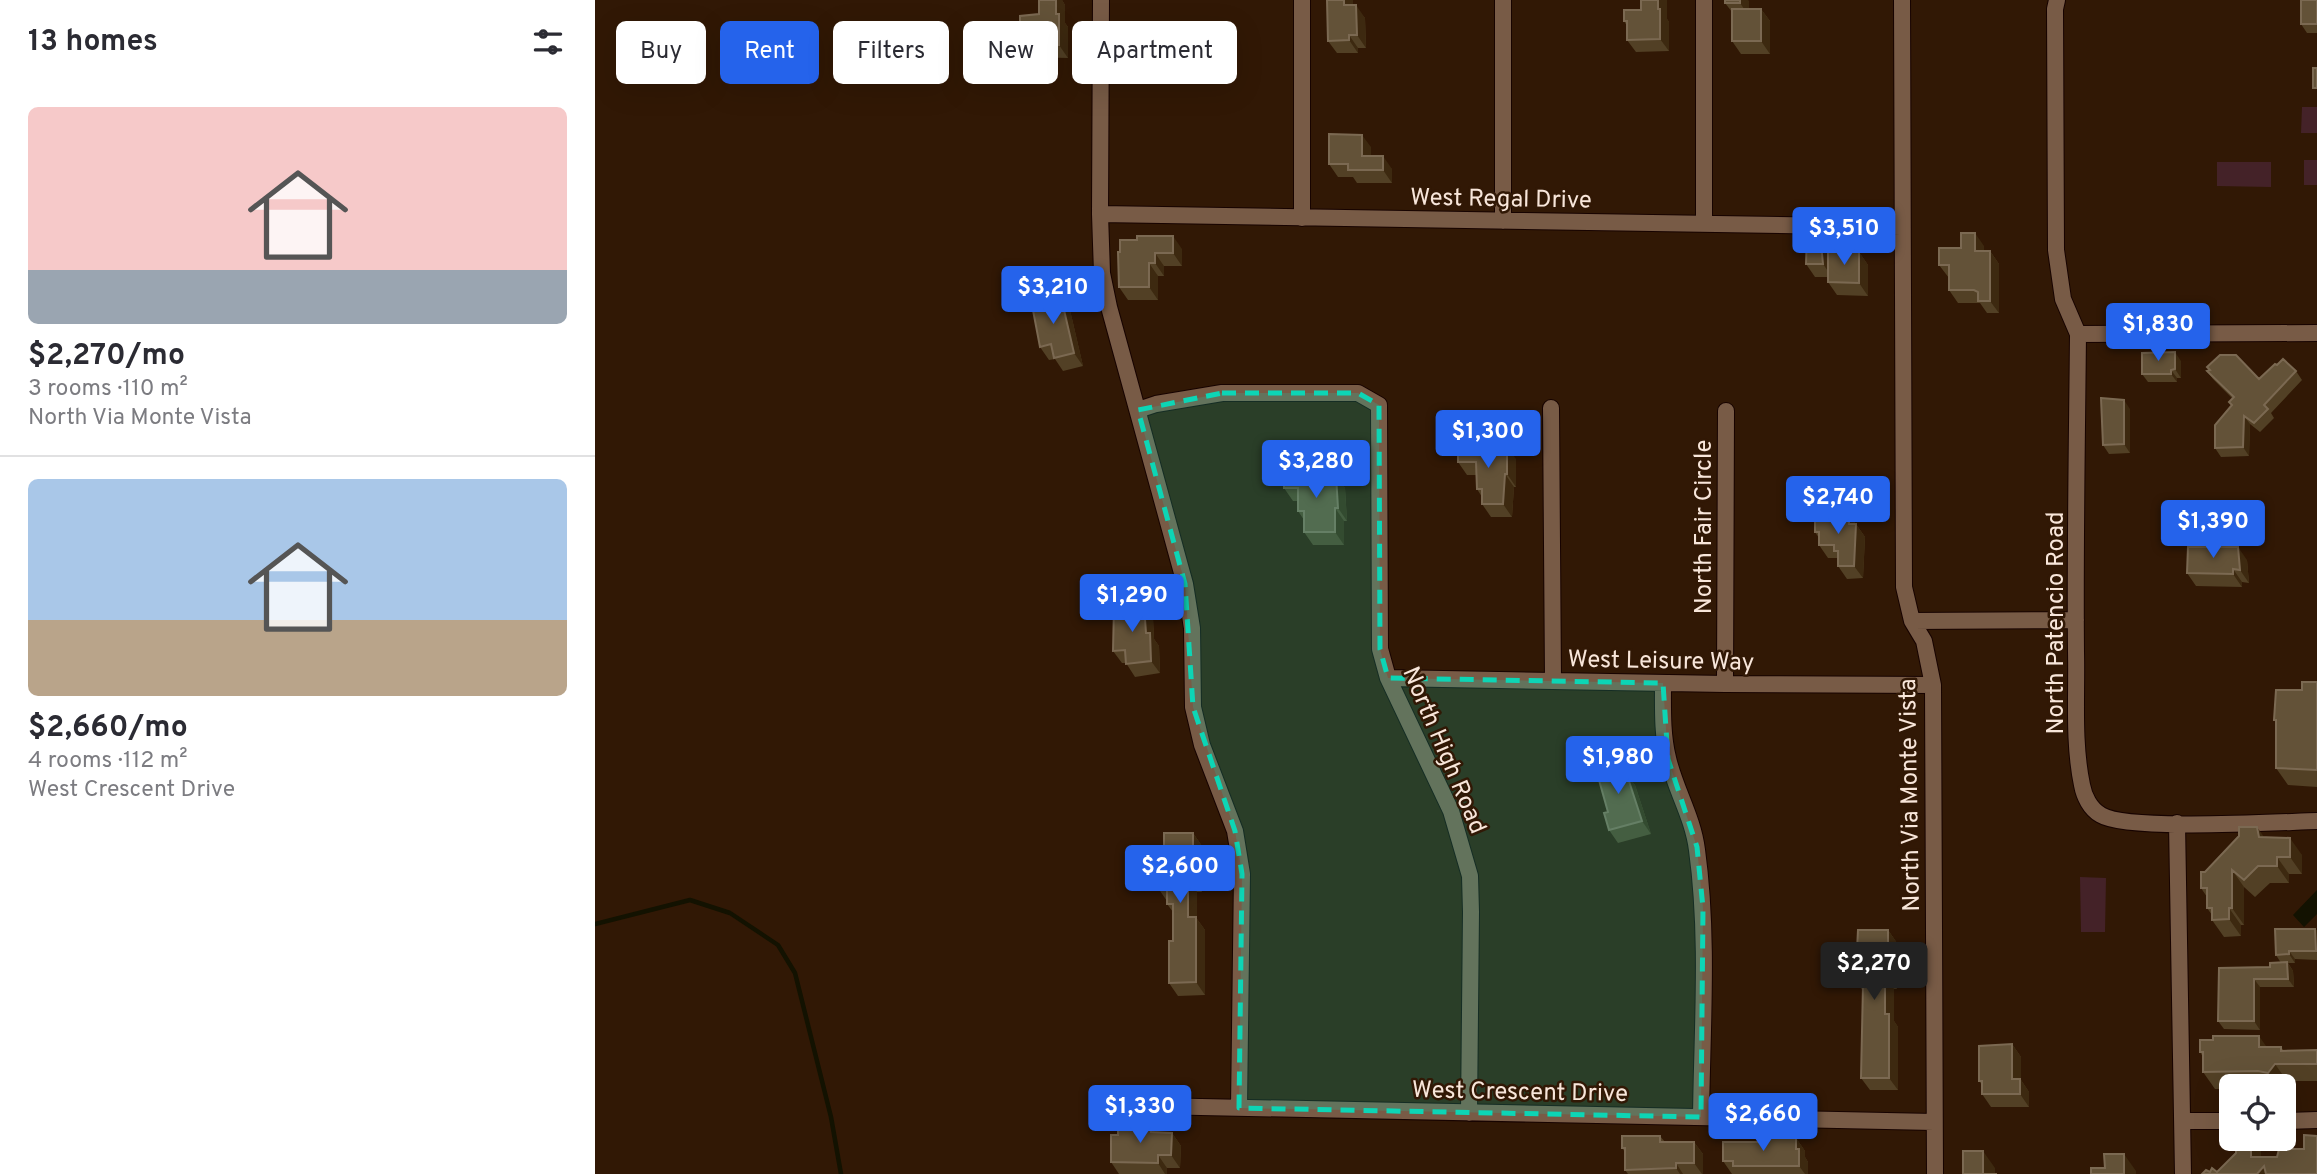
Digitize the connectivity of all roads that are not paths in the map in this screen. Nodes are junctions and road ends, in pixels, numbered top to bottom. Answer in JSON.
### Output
{"nodes":[{"id":1,"x":1101,"y":0,"type":"edge"},
{"id":2,"x":1302,"y":0,"type":"edge"},
{"id":3,"x":1503,"y":0,"type":"edge"},
{"id":4,"x":1704,"y":0,"type":"edge"},
{"id":5,"x":1902,"y":0,"type":"edge"},
{"id":6,"x":2057,"y":0,"type":"edge"},
{"id":7,"x":1100,"y":214,"type":"junction"},
{"id":8,"x":1302,"y":218,"type":"junction"},
{"id":9,"x":1503,"y":221,"type":"junction"},
{"id":10,"x":1704,"y":224,"type":"junction"},
{"id":11,"x":1901,"y":227,"type":"junction"},
{"id":12,"x":2317,"y":333,"type":"edge"},
{"id":13,"x":2078,"y":334,"type":"junction"},
{"id":14,"x":1551,"y":408,"type":"dead end"},
{"id":15,"x":1138,"y":410,"type":"junction"},
{"id":16,"x":1726,"y":411,"type":"dead end"},
{"id":17,"x":2076,"y":620,"type":"junction"},
{"id":18,"x":1912,"y":621,"type":"junction"},
{"id":19,"x":1388,"y":678,"type":"junction"},
{"id":20,"x":1553,"y":681,"type":"junction"},
{"id":21,"x":1663,"y":683,"type":"junction"},
{"id":22,"x":1725,"y":684,"type":"junction"},
{"id":23,"x":1933,"y":685,"type":"junction"},
{"id":24,"x":2317,"y":821,"type":"edge"},
{"id":25,"x":2177,"y":823,"type":"junction"},
{"id":26,"x":1106,"y":1105,"type":"dead end"},
{"id":27,"x":1239,"y":1108,"type":"junction"},
{"id":28,"x":1469,"y":1113,"type":"junction"},
{"id":29,"x":1701,"y":1117,"type":"junction"},
{"id":30,"x":2183,"y":1121,"type":"junction"},
{"id":31,"x":2219,"y":1121,"type":"edge"},
{"id":32,"x":2296,"y":1121,"type":"edge"},
{"id":33,"x":2317,"y":1121,"type":"edge"},
{"id":34,"x":1934,"y":1122,"type":"junction"},
{"id":35,"x":1935,"y":1174,"type":"edge"},
{"id":36,"x":2183,"y":1174,"type":"edge"}],
"edges":[{"from":1,"to":7,"type":"street"},
{"from":2,"to":8,"type":"street"},
{"from":3,"to":9,"type":"street"},
{"from":4,"to":10,"type":"street"},
{"from":5,"to":11,"type":"street","name":"North Via Monte Vista"},
{"from":6,"to":13,"type":"street","name":"North Patencio Road"},
{"from":7,"to":8,"type":"street","name":"West Regal Drive"},
{"from":7,"to":15,"type":"street"},
{"from":8,"to":9,"type":"street","name":"West Regal Drive"},
{"from":9,"to":10,"type":"street","name":"West Regal Drive"},
{"from":10,"to":11,"type":"street","name":"West Regal Drive"},
{"from":11,"to":18,"type":"street","name":"North Via Monte Vista"},
{"from":12,"to":13,"type":"street"},
{"from":13,"to":17,"type":"street","name":"North Patencio Road"},
{"from":14,"to":20,"type":"street"},
{"from":15,"to":19,"type":"street","name":"North High Road"},
{"from":15,"to":27,"type":"street"},
{"from":16,"to":22,"type":"street","name":"North Fair Circle"},
{"from":17,"to":18,"type":"street"},
{"from":17,"to":25,"type":"street","name":"North Patencio Road"},
{"from":18,"to":23,"type":"street","name":"North Via Monte Vista"},
{"from":19,"to":20,"type":"street","name":"West Leisure Way"},
{"from":19,"to":28,"type":"street","name":"North High Road"},
{"from":20,"to":21,"type":"street","name":"West Leisure Way"},
{"from":21,"to":22,"type":"street","name":"West Leisure Way"},
{"from":21,"to":29,"type":"street"},
{"from":22,"to":23,"type":"street","name":"West Leisure Way"},
{"from":23,"to":34,"type":"street","name":"North Via Monte Vista"},
{"from":24,"to":25,"type":"street","name":"North Patencio Road"},
{"from":25,"to":30,"type":"street"},
{"from":26,"to":27,"type":"street","name":"West Crescent Drive"},
{"from":27,"to":28,"type":"street","name":"West Crescent Drive"},
{"from":28,"to":29,"type":"street","name":"West Crescent Drive"},
{"from":29,"to":34,"type":"street","name":"West Crescent Drive"},
{"from":30,"to":31,"type":"street"},
{"from":30,"to":36,"type":"street"},
{"from":32,"to":33,"type":"street"},
{"from":34,"to":35,"type":"street","name":"North Via Monte Vista"}]}
